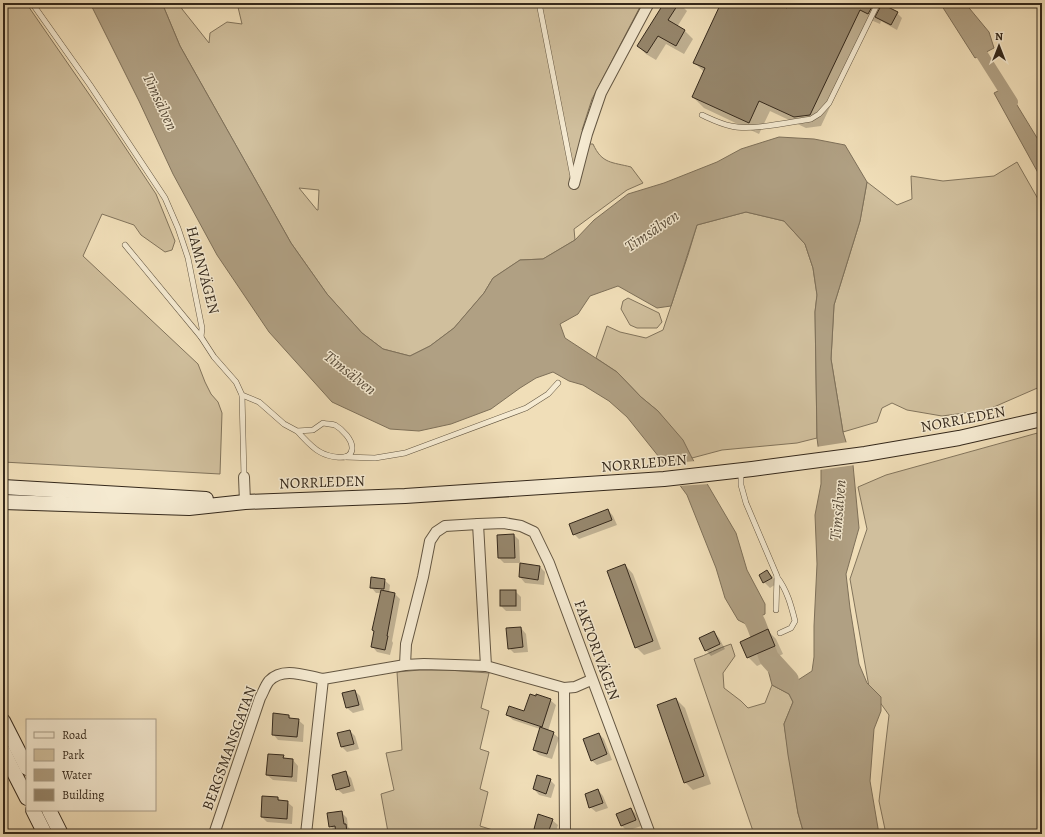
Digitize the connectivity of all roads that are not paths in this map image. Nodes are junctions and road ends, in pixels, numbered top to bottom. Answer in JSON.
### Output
{"nodes":[{"id":1,"x":32,"y":3,"type":"edge"},
{"id":2,"x":539,"y":3,"type":"edge"},
{"id":3,"x":649,"y":3,"type":"edge"},
{"id":4,"x":878,"y":3,"type":"edge"},
{"id":5,"x":702,"y":115,"type":"dead end"},
{"id":6,"x":574,"y":184,"type":"joint"},
{"id":7,"x":125,"y":245,"type":"dead end"},
{"id":8,"x":201,"y":337,"type":"junction"},
{"id":9,"x":558,"y":383,"type":"dead end"},
{"id":10,"x":242,"y":395,"type":"junction"},
{"id":11,"x":1042,"y":420,"type":"edge"},
{"id":12,"x":297,"y":431,"type":"junction"},
{"id":13,"x":345,"y":457,"type":"junction"},
{"id":14,"x":741,"y":470,"type":"junction"},
{"id":15,"x":244,"y":477,"type":"joint"},
{"id":16,"x":3,"y":487,"type":"edge"},
{"id":17,"x":3,"y":502,"type":"edge"},
{"id":18,"x":245,"y":502,"type":"junction"},
{"id":19,"x":478,"y":524,"type":"junction"},
{"id":20,"x":777,"y":576,"type":"junction"},
{"id":21,"x":776,"y":610,"type":"dead end"},
{"id":22,"x":780,"y":633,"type":"dead end"},
{"id":23,"x":405,"y":665,"type":"junction"},
{"id":24,"x":486,"y":666,"type":"junction"},
{"id":25,"x":323,"y":679,"type":"junction"},
{"id":26,"x":591,"y":680,"type":"junction"},
{"id":27,"x":564,"y":688,"type":"junction"},
{"id":28,"x":3,"y":721,"type":"edge"},
{"id":29,"x":3,"y":751,"type":"edge"},
{"id":30,"x":26,"y":766,"type":"edge"},
{"id":31,"x":26,"y":796,"type":"edge"},
{"id":32,"x":34,"y":811,"type":"edge"},
{"id":33,"x":50,"y":811,"type":"edge"},
{"id":34,"x":45,"y":834,"type":"edge"},
{"id":35,"x":61,"y":834,"type":"edge"},
{"id":36,"x":214,"y":834,"type":"edge"},
{"id":37,"x":306,"y":834,"type":"edge"},
{"id":38,"x":565,"y":834,"type":"edge"},
{"id":39,"x":650,"y":834,"type":"edge"}],
"edges":[{"from":1,"to":8,"type":"lane","name":"HAMNVÄGEN"},
{"from":2,"to":6,"type":"lane"},
{"from":3,"to":6,"type":"street"},
{"from":4,"to":5,"type":"lane"},
{"from":7,"to":8,"type":"lane"},
{"from":8,"to":10,"type":"lane","name":"HAMNVÄGEN"},
{"from":9,"to":13,"type":"lane"},
{"from":10,"to":12,"type":"lane"},
{"from":10,"to":15,"type":"lane","name":"HAMNVÄGEN"},
{"from":11,"to":14,"type":"street","name":"NORRLEDEN"},
{"from":12,"to":13,"type":"lane"},
{"from":12,"to":13,"type":"lane"},
{"from":14,"to":18,"type":"street","name":"NORRLEDEN"},
{"from":14,"to":20,"type":"lane"},
{"from":15,"to":18,"type":"street","name":"HAMNVÄGEN"},
{"from":16,"to":18,"type":"street","name":"NORRLEDEN"},
{"from":17,"to":18,"type":"street","name":"NORRLEDEN"},
{"from":19,"to":23,"type":"street"},
{"from":19,"to":24,"type":"street"},
{"from":19,"to":26,"type":"street","name":"FAKTORIVÄGEN"},
{"from":20,"to":21,"type":"lane"},
{"from":20,"to":22,"type":"lane"},
{"from":23,"to":24,"type":"street"},
{"from":23,"to":25,"type":"street"},
{"from":24,"to":27,"type":"street"},
{"from":25,"to":36,"type":"street","name":"BERGSMANSGATAN"},
{"from":25,"to":37,"type":"street"},
{"from":26,"to":27,"type":"street"},
{"from":26,"to":39,"type":"street","name":"FAKTORIVÄGEN"},
{"from":27,"to":38,"type":"street"},
{"from":28,"to":30,"type":"street"},
{"from":29,"to":31,"type":"street"},
{"from":32,"to":34,"type":"street"},
{"from":33,"to":35,"type":"street"}]}
